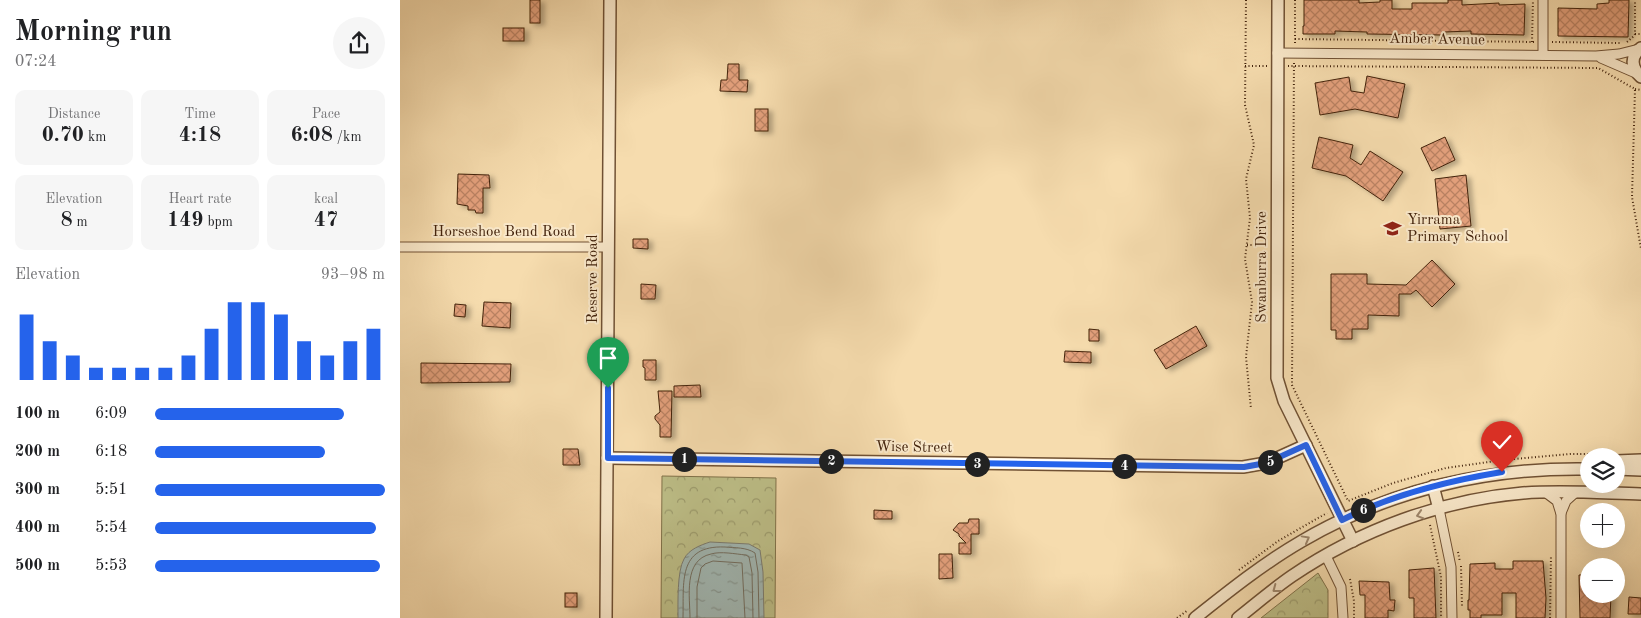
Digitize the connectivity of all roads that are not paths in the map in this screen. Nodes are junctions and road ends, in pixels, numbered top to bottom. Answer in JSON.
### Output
{"nodes":[{"id":1,"x":610,"y":0,"type":"edge"},
{"id":2,"x":1278,"y":0,"type":"edge"},
{"id":3,"x":1543,"y":0,"type":"edge"},
{"id":4,"x":1640,"y":48,"type":"edge"},
{"id":5,"x":1277,"y":52,"type":"junction"},
{"id":6,"x":1543,"y":55,"type":"junction"},
{"id":7,"x":1596,"y":56,"type":"junction"},
{"id":8,"x":1639,"y":80,"type":"edge"},
{"id":9,"x":400,"y":246,"type":"edge"},
{"id":10,"x":608,"y":247,"type":"junction"},
{"id":11,"x":1306,"y":445,"type":"junction"},
{"id":12,"x":608,"y":458,"type":"junction"},
{"id":13,"x":1625,"y":459,"type":"edge"},
{"id":14,"x":1641,"y":460,"type":"edge"},
{"id":15,"x":1580,"y":463,"type":"edge"},
{"id":16,"x":1544,"y":468,"type":"junction"},
{"id":17,"x":1580,"y":469,"type":"edge"},
{"id":18,"x":1625,"y":469,"type":"edge"},
{"id":19,"x":1641,"y":470,"type":"edge"},
{"id":20,"x":1433,"y":486,"type":"junction"},
{"id":21,"x":1545,"y":492,"type":"junction"},
{"id":22,"x":1576,"y":492,"type":"junction"},
{"id":23,"x":1641,"y":494,"type":"edge"},
{"id":24,"x":1439,"y":509,"type":"junction"},
{"id":25,"x":1561,"y":514,"type":"junction"},
{"id":26,"x":1342,"y":520,"type":"junction"},
{"id":27,"x":1353,"y":541,"type":"junction"},
{"id":28,"x":1326,"y":556,"type":"junction"},
{"id":29,"x":606,"y":618,"type":"edge"},
{"id":30,"x":1195,"y":618,"type":"edge"},
{"id":31,"x":1238,"y":618,"type":"edge"},
{"id":32,"x":1343,"y":618,"type":"edge"},
{"id":33,"x":1452,"y":618,"type":"edge"},
{"id":34,"x":1561,"y":618,"type":"edge"}],
"edges":[{"from":1,"to":10,"type":"street","name":"Reserve Road"},
{"from":2,"to":5,"type":"street","name":"Swanburra Drive"},
{"from":3,"to":6,"type":"street"},
{"from":4,"to":7,"type":"street","name":"Amber Avenue"},
{"from":4,"to":8,"type":"street"},
{"from":5,"to":6,"type":"street","name":"Amber Avenue"},
{"from":5,"to":11,"type":"street","name":"Swanburra Drive"},
{"from":6,"to":7,"type":"street","name":"Amber Avenue"},
{"from":7,"to":8,"type":"street","name":"Amber Avenue"},
{"from":9,"to":10,"type":"street","name":"Horseshoe Bend Road"},
{"from":10,"to":12,"type":"street","name":"Reserve Road"},
{"from":11,"to":12,"type":"street","name":"Wise Street"},
{"from":11,"to":26,"type":"street","name":"Swanburra Drive"},
{"from":12,"to":29,"type":"street","name":"Reserve Road"},
{"from":13,"to":14,"type":"street"},
{"from":15,"to":16,"type":"street"},
{"from":16,"to":17,"type":"street"},
{"from":16,"to":20,"type":"street"},
{"from":18,"to":19,"type":"street"},
{"from":20,"to":24,"type":"street"},
{"from":20,"to":26,"type":"street"},
{"from":21,"to":22,"type":"street"},
{"from":21,"to":24,"type":"street"},
{"from":21,"to":25,"type":"street"},
{"from":22,"to":23,"type":"street"},
{"from":22,"to":25,"type":"street"},
{"from":24,"to":27,"type":"street","one_way":true},
{"from":24,"to":33,"type":"street"},
{"from":25,"to":34,"type":"street"},
{"from":26,"to":27,"type":"street","name":"Swanburra Drive"},
{"from":30,"to":26,"type":"street","one_way":true},
{"from":27,"to":28,"type":"street"},
{"from":28,"to":31,"type":"street","one_way":true},
{"from":28,"to":32,"type":"street"}]}
